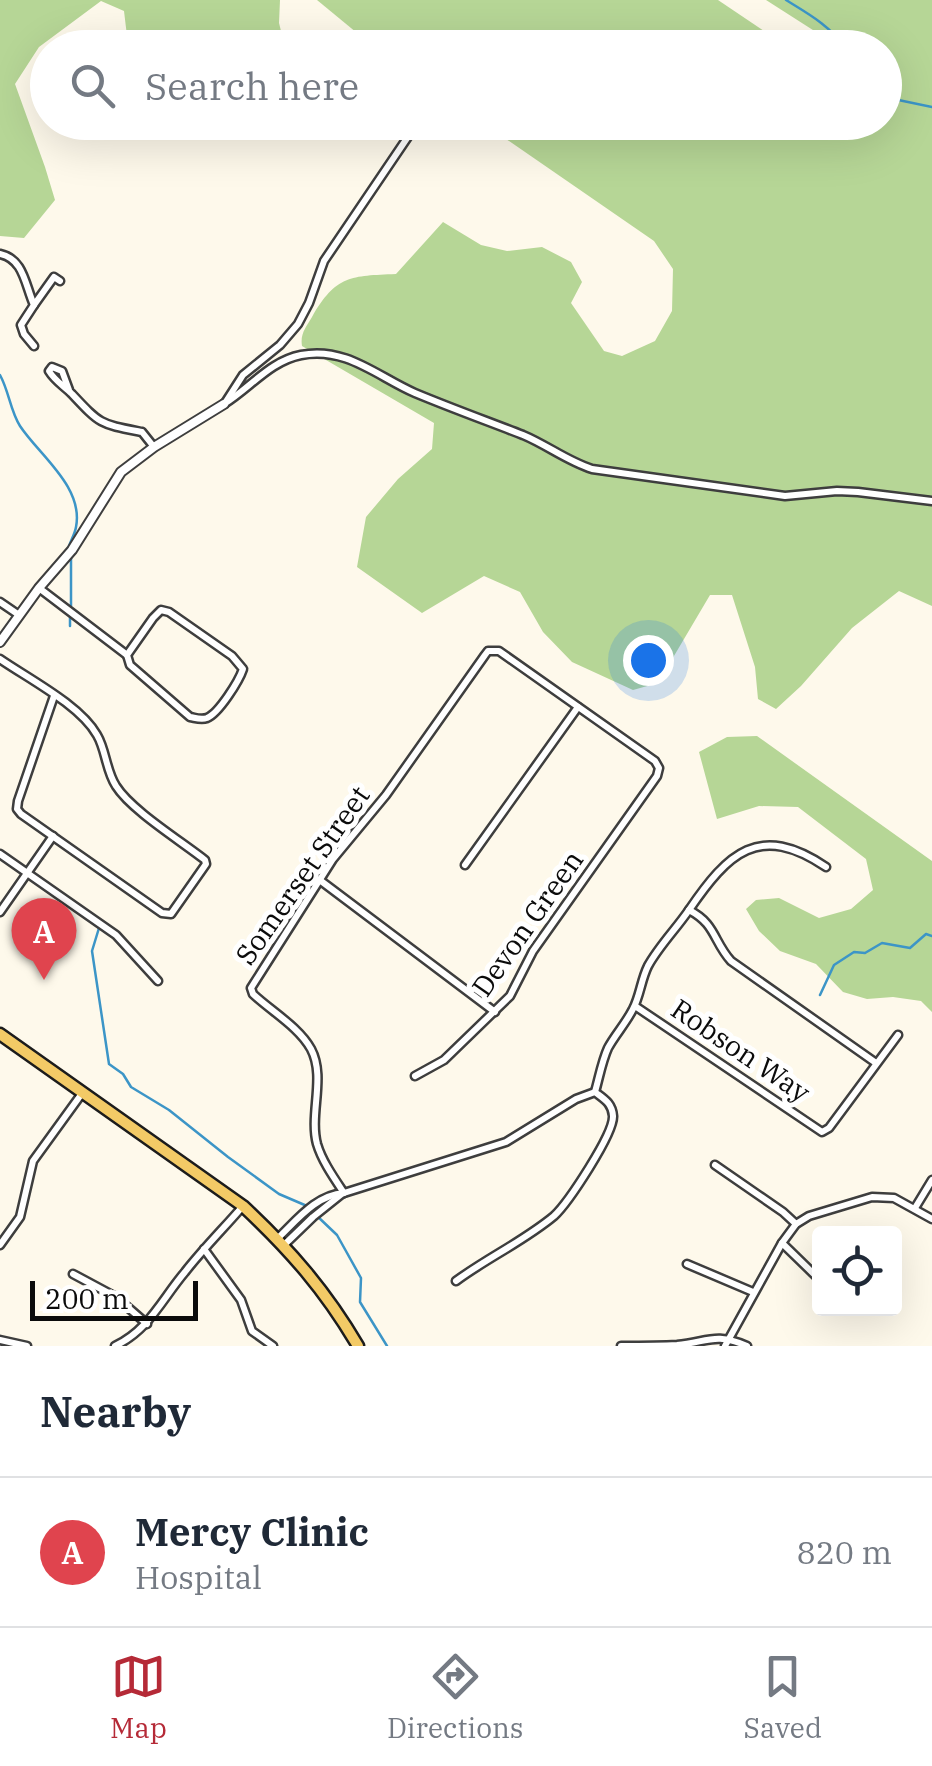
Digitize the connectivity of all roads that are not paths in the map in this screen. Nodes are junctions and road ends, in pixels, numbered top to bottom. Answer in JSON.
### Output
{"nodes":[{"id":1,"x":406,"y":140,"type":"edge"},
{"id":2,"x":0,"y":254,"type":"edge"},
{"id":3,"x":60,"y":281,"type":"dead end"},
{"id":4,"x":34,"y":305,"type":"junction"},
{"id":5,"x":34,"y":346,"type":"dead end"},
{"id":6,"x":69,"y":390,"type":"dead end"},
{"id":7,"x":224,"y":404,"type":"junction"},
{"id":8,"x":154,"y":447,"type":"junction"},
{"id":9,"x":932,"y":501,"type":"edge"},
{"id":10,"x":38,"y":588,"type":"junction"},
{"id":11,"x":0,"y":602,"type":"edge"},
{"id":12,"x":19,"y":615,"type":"junction"},
{"id":13,"x":0,"y":642,"type":"edge"},
{"id":14,"x":127,"y":655,"type":"junction"},
{"id":15,"x":0,"y":659,"type":"edge"},
{"id":16,"x":54,"y":696,"type":"junction"},
{"id":17,"x":578,"y":707,"type":"junction"},
{"id":18,"x":53,"y":836,"type":"junction"},
{"id":19,"x":0,"y":854,"type":"edge"},
{"id":20,"x":466,"y":865,"type":"dead end"},
{"id":21,"x":826,"y":867,"type":"dead end"},
{"id":22,"x":28,"y":872,"type":"junction"},
{"id":23,"x":321,"y":880,"type":"junction"},
{"id":24,"x":689,"y":910,"type":"junction"},
{"id":25,"x":0,"y":912,"type":"edge"},
{"id":26,"x":158,"y":981,"type":"dead end"},
{"id":27,"x":635,"y":1006,"type":"junction"},
{"id":28,"x":495,"y":1012,"type":"junction"},
{"id":29,"x":0,"y":1034,"type":"edge"},
{"id":30,"x":898,"y":1035,"type":"dead end"},
{"id":31,"x":876,"y":1063,"type":"junction"},
{"id":32,"x":416,"y":1076,"type":"dead end"},
{"id":33,"x":84,"y":1092,"type":"junction"},
{"id":34,"x":595,"y":1092,"type":"junction"},
{"id":35,"x":714,"y":1166,"type":"dead end"},
{"id":36,"x":932,"y":1180,"type":"edge"},
{"id":37,"x":344,"y":1192,"type":"junction"},
{"id":38,"x":243,"y":1206,"type":"junction"},
{"id":39,"x":915,"y":1208,"type":"junction"},
{"id":40,"x":932,"y":1219,"type":"edge"},
{"id":41,"x":796,"y":1224,"type":"junction"},
{"id":42,"x":281,"y":1242,"type":"junction"},
{"id":43,"x":782,"y":1244,"type":"junction"},
{"id":44,"x":0,"y":1246,"type":"edge"},
{"id":45,"x":204,"y":1250,"type":"junction"},
{"id":46,"x":687,"y":1264,"type":"dead end"},
{"id":47,"x":812,"y":1272,"type":"edge"},
{"id":48,"x":72,"y":1274,"type":"dead end"},
{"id":49,"x":456,"y":1281,"type":"dead end"},
{"id":50,"x":754,"y":1292,"type":"junction"},
{"id":51,"x":147,"y":1324,"type":"junction"},
{"id":52,"x":1,"y":1342,"type":"edge"},
{"id":53,"x":727,"y":1342,"type":"edge"},
{"id":54,"x":27,"y":1346,"type":"edge"},
{"id":55,"x":115,"y":1346,"type":"edge"},
{"id":56,"x":273,"y":1346,"type":"edge"},
{"id":57,"x":358,"y":1346,"type":"edge"},
{"id":58,"x":621,"y":1346,"type":"edge"},
{"id":59,"x":746,"y":1346,"type":"edge"}],
"edges":[{"from":1,"to":7,"type":"street"},
{"from":2,"to":4,"type":"street"},
{"from":3,"to":4,"type":"street"},
{"from":4,"to":5,"type":"street"},
{"from":6,"to":8,"type":"street"},
{"from":7,"to":8,"type":"street"},
{"from":7,"to":9,"type":"street"},
{"from":8,"to":10,"type":"street"},
{"from":10,"to":12,"type":"street"},
{"from":10,"to":14,"type":"street"},
{"from":11,"to":12,"type":"street"},
{"from":12,"to":13,"type":"street"},
{"from":14,"to":14,"type":"street"},
{"from":15,"to":16,"type":"street"},
{"from":16,"to":18,"type":"street"},
{"from":16,"to":18,"type":"street"},
{"from":17,"to":20,"type":"street"},
{"from":17,"to":23,"type":"street","name":"Somerset Street"},
{"from":17,"to":28,"type":"street","name":"Devon Green"},
{"from":18,"to":22,"type":"street"},
{"from":19,"to":22,"type":"street"},
{"from":21,"to":24,"type":"street"},
{"from":22,"to":25,"type":"street"},
{"from":22,"to":26,"type":"street"},
{"from":23,"to":28,"type":"street"},
{"from":23,"to":37,"type":"street","name":"Somerset Street"},
{"from":24,"to":27,"type":"street"},
{"from":24,"to":31,"type":"street"},
{"from":27,"to":31,"type":"street","name":"Robson Way"},
{"from":27,"to":34,"type":"street"},
{"from":28,"to":32,"type":"street","name":"Devon Green"},
{"from":29,"to":33,"type":"main road"},
{"from":30,"to":31,"type":"street"},
{"from":33,"to":38,"type":"main road"},
{"from":33,"to":44,"type":"street"},
{"from":34,"to":37,"type":"street"},
{"from":34,"to":49,"type":"street"},
{"from":35,"to":41,"type":"street"},
{"from":36,"to":39,"type":"street"},
{"from":37,"to":42,"type":"street"},
{"from":37,"to":42,"type":"street"},
{"from":38,"to":42,"type":"main road"},
{"from":38,"to":45,"type":"street"},
{"from":39,"to":40,"type":"street"},
{"from":39,"to":41,"type":"street"},
{"from":41,"to":43,"type":"street"},
{"from":42,"to":57,"type":"main road"},
{"from":43,"to":47,"type":"street"},
{"from":43,"to":50,"type":"street"},
{"from":45,"to":51,"type":"street"},
{"from":45,"to":56,"type":"street"},
{"from":46,"to":50,"type":"street"},
{"from":48,"to":51,"type":"street"},
{"from":50,"to":53,"type":"street"},
{"from":51,"to":55,"type":"street"},
{"from":52,"to":54,"type":"street"},
{"from":53,"to":58,"type":"street"},
{"from":53,"to":59,"type":"street"}]}
